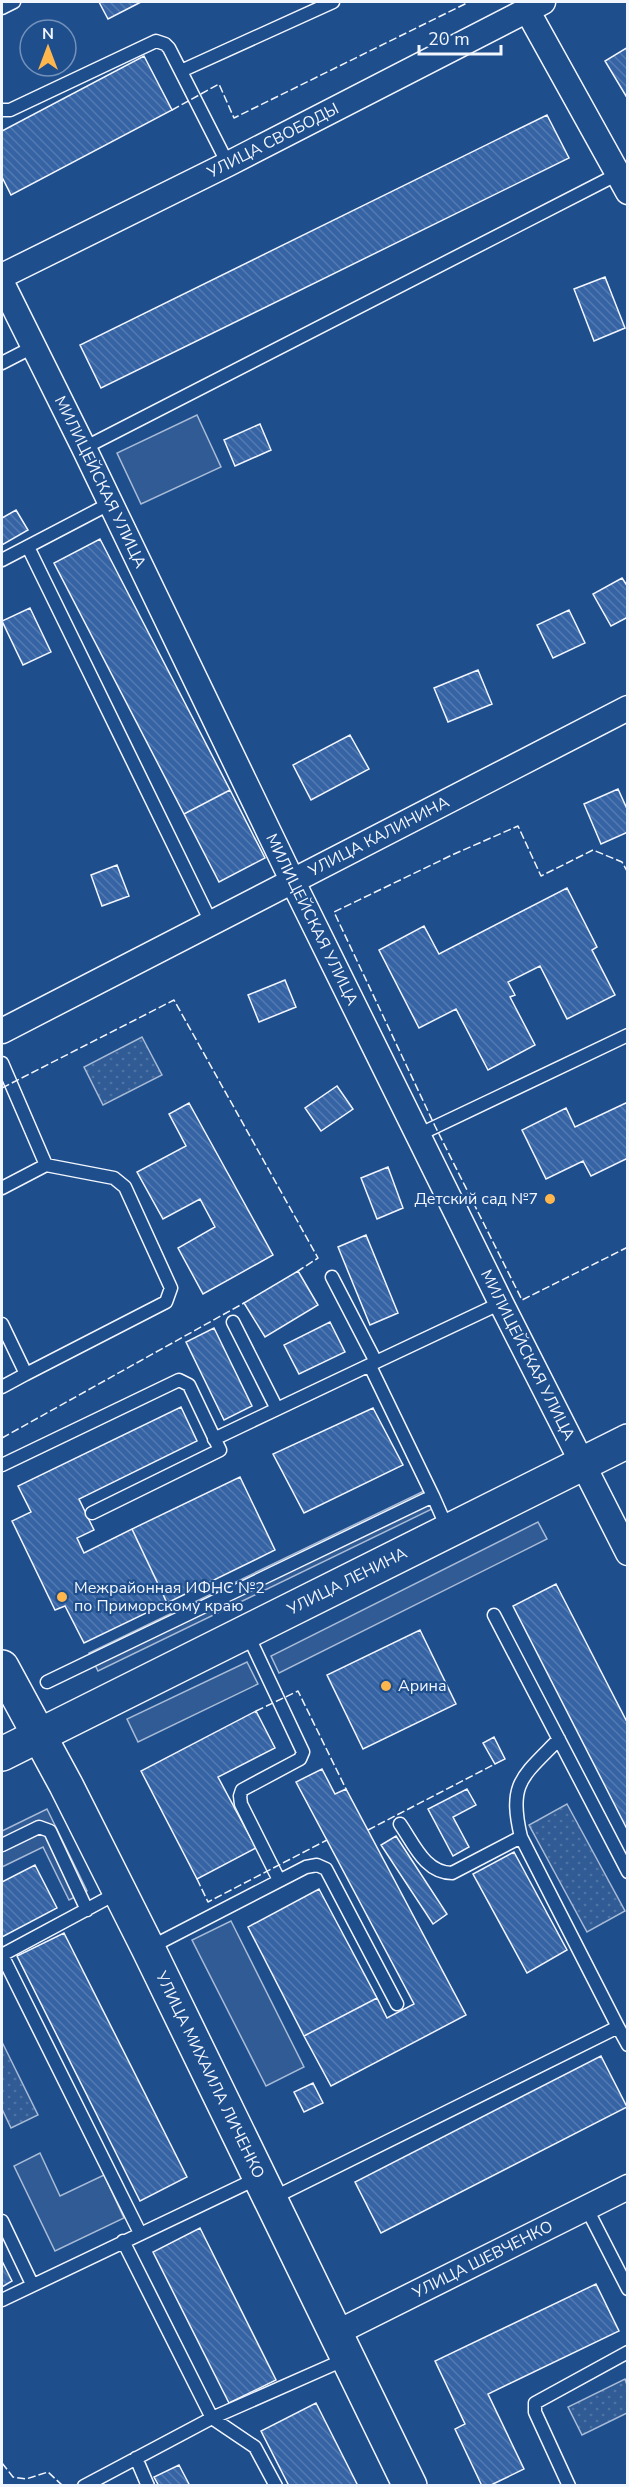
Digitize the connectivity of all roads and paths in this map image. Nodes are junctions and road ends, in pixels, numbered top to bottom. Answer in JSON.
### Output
{"nodes":[{"id":1,"x":14,"y":2,"type":"edge"},
{"id":2,"x":333,"y":2,"type":"edge"},
{"id":3,"x":535,"y":6,"type":"edge"},
{"id":4,"x":2,"y":8,"type":"edge"},
{"id":5,"x":181,"y":71,"type":"junction"},
{"id":6,"x":2,"y":110,"type":"edge"},
{"id":7,"x":228,"y":164,"type":"junction"},
{"id":8,"x":622,"y":183,"type":"edge"},
{"id":9,"x":2,"y":276,"type":"edge"},
{"id":10,"x":2,"y":283,"type":"edge"},
{"id":11,"x":33,"y":347,"type":"junction"},
{"id":12,"x":2,"y":363,"type":"edge"},
{"id":13,"x":84,"y":447,"type":"junction"},
{"id":14,"x":111,"y":503,"type":"junction"},
{"id":15,"x":28,"y":547,"type":"junction"},
{"id":16,"x":2,"y":560,"type":"edge"},
{"id":17,"x":627,"y":708,"type":"edge"},
{"id":18,"x":293,"y":882,"type":"junction"},
{"id":19,"x":212,"y":922,"type":"junction"},
{"id":20,"x":2,"y":1031,"type":"edge"},
{"id":21,"x":627,"y":1035,"type":"edge"},
{"id":22,"x":2,"y":1063,"type":"edge"},
{"id":23,"x":418,"y":1135,"type":"junction"},
{"id":24,"x":46,"y":1165,"type":"junction"},
{"id":25,"x":2,"y":1188,"type":"edge"},
{"id":26,"x":332,"y":1276,"type":"dead end"},
{"id":27,"x":501,"y":1303,"type":"junction"},
{"id":28,"x":233,"y":1322,"type":"dead end"},
{"id":29,"x":2,"y":1324,"type":"edge"},
{"id":30,"x":373,"y":1364,"type":"junction"},
{"id":31,"x":26,"y":1374,"type":"junction"},
{"id":32,"x":2,"y":1387,"type":"edge"},
{"id":33,"x":277,"y":1409,"type":"junction"},
{"id":34,"x":214,"y":1439,"type":"junction"},
{"id":35,"x":627,"y":1441,"type":"edge"},
{"id":36,"x":582,"y":1464,"type":"junction"},
{"id":37,"x":2,"y":1465,"type":"edge"},
{"id":38,"x":433,"y":1496,"type":"junction"},
{"id":39,"x":92,"y":1513,"type":"dead end"},
{"id":40,"x":448,"y":1531,"type":"junction"},
{"id":41,"x":627,"y":1553,"type":"edge"},
{"id":42,"x":494,"y":1615,"type":"dead end"},
{"id":43,"x":246,"y":1632,"type":"junction"},
{"id":44,"x":2,"y":1667,"type":"edge"},
{"id":45,"x":47,"y":1682,"type":"dead end"},
{"id":46,"x":37,"y":1736,"type":"junction"},
{"id":47,"x":559,"y":1739,"type":"junction"},
{"id":48,"x":2,"y":1754,"type":"edge"},
{"id":49,"x":400,"y":1824,"type":"dead end"},
{"id":50,"x":522,"y":1837,"type":"junction"},
{"id":51,"x":2,"y":1845,"type":"edge"},
{"id":52,"x":627,"y":1872,"type":"edge"},
{"id":53,"x":279,"y":1880,"type":"junction"},
{"id":54,"x":119,"y":1892,"type":"junction"},
{"id":55,"x":87,"y":1910,"type":"junction"},
{"id":56,"x":148,"y":1948,"type":"junction"},
{"id":57,"x":2,"y":1955,"type":"edge"},
{"id":58,"x":397,"y":2004,"type":"dead end"},
{"id":59,"x":618,"y":2027,"type":"junction"},
{"id":60,"x":627,"y":2045,"type":"edge"},
{"id":61,"x":627,"y":2187,"type":"edge"},
{"id":62,"x":264,"y":2189,"type":"junction"},
{"id":63,"x":588,"y":2209,"type":"junction"},
{"id":64,"x":2,"y":2221,"type":"edge"},
{"id":65,"x":140,"y":2233,"type":"junction"},
{"id":66,"x":123,"y":2241,"type":"junction"},
{"id":67,"x":32,"y":2284,"type":"junction"},
{"id":68,"x":627,"y":2289,"type":"edge"},
{"id":69,"x":2,"y":2300,"type":"edge"},
{"id":70,"x":342,"y":2346,"type":"junction"},
{"id":71,"x":627,"y":2352,"type":"edge"},
{"id":72,"x":212,"y":2418,"type":"junction"},
{"id":73,"x":136,"y":2458,"type":"junction"},
{"id":74,"x":84,"y":2486,"type":"edge"},
{"id":75,"x":148,"y":2486,"type":"edge"},
{"id":76,"x":276,"y":2486,"type":"edge"},
{"id":77,"x":410,"y":2486,"type":"edge"},
{"id":78,"x":569,"y":2486,"type":"edge"}],
"edges":[{"from":1,"to":4,"type":"lane"},
{"from":2,"to":5,"type":"lane"},
{"from":3,"to":7,"type":"street","name":"УЛИЦА СВОБОДЫ"},
{"from":3,"to":8,"type":"street"},
{"from":5,"to":6,"type":"lane"},
{"from":5,"to":7,"type":"lane"},
{"from":7,"to":9,"type":"street","name":"УЛИЦА СВОБОДЫ"},
{"from":8,"to":13,"type":"lane"},
{"from":10,"to":11,"type":"street","name":"МИЛИЦЕЙСКАЯ УЛИЦА"},
{"from":11,"to":12,"type":"lane"},
{"from":11,"to":13,"type":"street","name":"МИЛИЦЕЙСКАЯ УЛИЦА"},
{"from":13,"to":14,"type":"street","name":"МИЛИЦЕЙСКАЯ УЛИЦА"},
{"from":14,"to":15,"type":"lane"},
{"from":14,"to":18,"type":"street","name":"МИЛИЦЕЙСКАЯ УЛИЦА"},
{"from":15,"to":16,"type":"lane"},
{"from":15,"to":19,"type":"lane"},
{"from":17,"to":18,"type":"street","name":"УЛИЦА КАЛИНИНА"},
{"from":18,"to":19,"type":"street","name":"УЛИЦА КАЛИНИНА"},
{"from":18,"to":23,"type":"street","name":"МИЛИЦЕЙСКАЯ УЛИЦА"},
{"from":19,"to":20,"type":"street","name":"УЛИЦА КАЛИНИНА"},
{"from":21,"to":23,"type":"lane"},
{"from":22,"to":24,"type":"lane"},
{"from":23,"to":27,"type":"street","name":"МИЛИЦЕЙСКАЯ УЛИЦА"},
{"from":24,"to":25,"type":"lane"},
{"from":24,"to":31,"type":"lane"},
{"from":26,"to":30,"type":"lane"},
{"from":27,"to":30,"type":"lane"},
{"from":27,"to":36,"type":"street","name":"МИЛИЦЕЙСКАЯ УЛИЦА"},
{"from":28,"to":33,"type":"lane"},
{"from":29,"to":31,"type":"lane"},
{"from":30,"to":33,"type":"lane"},
{"from":30,"to":38,"type":"lane"},
{"from":31,"to":32,"type":"lane"},
{"from":33,"to":34,"type":"lane"},
{"from":34,"to":37,"type":"lane"},
{"from":34,"to":39,"type":"lane"},
{"from":35,"to":36,"type":"main road","name":"УЛИЦА ЛЕНИНА"},
{"from":36,"to":40,"type":"main road","name":"УЛИЦА ЛЕНИНА"},
{"from":36,"to":41,"type":"street","name":"МИЛИЦЕЙСКАЯ УЛИЦА"},
{"from":38,"to":40,"type":"lane"},
{"from":38,"to":45,"type":"lane"},
{"from":40,"to":43,"type":"main road","name":"УЛИЦА ЛЕНИНА"},
{"from":42,"to":47,"type":"lane"},
{"from":43,"to":46,"type":"main road","name":"УЛИЦА ЛЕНИНА"},
{"from":43,"to":53,"type":"lane"},
{"from":44,"to":46,"type":"main road","name":"УЛИЦА МИХАИЛА ЛИЧЕНКО"},
{"from":46,"to":48,"type":"main road","name":"УЛИЦА ЛЕНИНА"},
{"from":46,"to":54,"type":"main road","name":"УЛИЦА МИХАИЛА ЛИЧЕНКО"},
{"from":47,"to":50,"type":"lane"},
{"from":47,"to":52,"type":"lane"},
{"from":49,"to":50,"type":"lane"},
{"from":50,"to":59,"type":"lane"},
{"from":51,"to":55,"type":"lane"},
{"from":53,"to":56,"type":"lane"},
{"from":53,"to":58,"type":"lane"},
{"from":54,"to":55,"type":"lane"},
{"from":54,"to":56,"type":"main road","name":"УЛИЦА МИХАИЛА ЛИЧЕНКО"},
{"from":55,"to":57,"type":"lane"},
{"from":56,"to":62,"type":"main road","name":"УЛИЦА МИХАИЛА ЛИЧЕНКО"},
{"from":57,"to":65,"type":"lane"},
{"from":59,"to":60,"type":"lane"},
{"from":59,"to":62,"type":"lane"},
{"from":61,"to":63,"type":"street","name":"УЛИЦА ШЕВЧЕНКО"},
{"from":62,"to":65,"type":"lane"},
{"from":62,"to":70,"type":"main road","name":"УЛИЦА МИХАИЛА ЛИЧЕНКО"},
{"from":63,"to":68,"type":"lane"},
{"from":63,"to":70,"type":"street","name":"УЛИЦА ШЕВЧЕНКО"},
{"from":64,"to":67,"type":"lane"},
{"from":65,"to":66,"type":"lane"},
{"from":66,"to":67,"type":"lane"},
{"from":66,"to":72,"type":"lane"},
{"from":67,"to":69,"type":"lane"},
{"from":70,"to":72,"type":"lane"},
{"from":70,"to":77,"type":"main road","name":"УЛИЦА МИХАИЛА ЛИЧЕНКО"},
{"from":71,"to":78,"type":"lane"},
{"from":72,"to":73,"type":"lane"},
{"from":72,"to":76,"type":"lane"},
{"from":73,"to":74,"type":"lane"},
{"from":73,"to":75,"type":"lane"}]}
